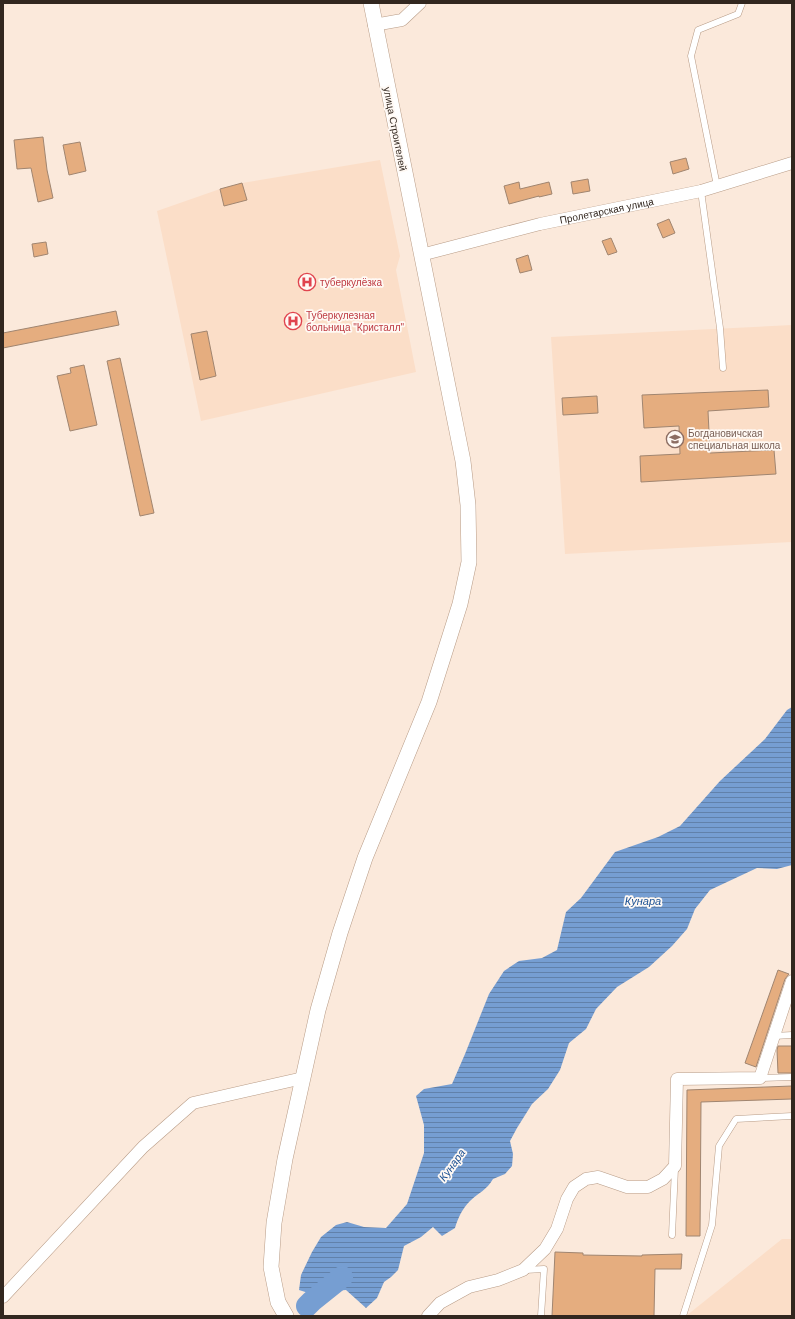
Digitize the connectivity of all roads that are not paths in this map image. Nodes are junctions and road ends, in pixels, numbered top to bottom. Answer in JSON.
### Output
{"nodes":[{"id":1,"x":370,"y":3,"type":"edge"},
{"id":2,"x":420,"y":3,"type":"edge"},
{"id":3,"x":742,"y":3,"type":"edge"},
{"id":4,"x":374,"y":25,"type":"junction"},
{"id":5,"x":792,"y":163,"type":"edge"},
{"id":6,"x":717,"y":186,"type":"junction"},
{"id":7,"x":702,"y":191,"type":"junction"},
{"id":8,"x":421,"y":255,"type":"junction"},
{"id":9,"x":723,"y":368,"type":"dead end"},
{"id":10,"x":792,"y":981,"type":"edge"},
{"id":11,"x":789,"y":998,"type":"edge"},
{"id":12,"x":774,"y":1036,"type":"junction"},
{"id":13,"x":792,"y":1036,"type":"edge"},
{"id":14,"x":792,"y":1077,"type":"edge"},
{"id":15,"x":303,"y":1078,"type":"junction"},
{"id":16,"x":760,"y":1078,"type":"junction"},
{"id":17,"x":792,"y":1116,"type":"edge"},
{"id":18,"x":675,"y":1166,"type":"junction"},
{"id":19,"x":672,"y":1235,"type":"dead end"},
{"id":20,"x":523,"y":1270,"type":"junction"},
{"id":21,"x":3,"y":1297,"type":"edge"},
{"id":22,"x":286,"y":1316,"type":"edge"},
{"id":23,"x":428,"y":1316,"type":"edge"},
{"id":24,"x":541,"y":1316,"type":"edge"},
{"id":25,"x":683,"y":1316,"type":"edge"}],
"edges":[{"from":1,"to":4,"type":"street","name":"улица Строителей"},
{"from":2,"to":4,"type":"street"},
{"from":3,"to":6,"type":"lane"},
{"from":4,"to":8,"type":"street","name":"улица Строителей"},
{"from":5,"to":6,"type":"street","name":"Пролетарская улица"},
{"from":6,"to":7,"type":"street","name":"Пролетарская улица"},
{"from":7,"to":8,"type":"street","name":"Пролетарская улица"},
{"from":7,"to":9,"type":"lane"},
{"from":8,"to":15,"type":"street","name":"улица Строителей"},
{"from":10,"to":11,"type":"street"},
{"from":11,"to":12,"type":"street"},
{"from":12,"to":13,"type":"lane"},
{"from":12,"to":16,"type":"street"},
{"from":14,"to":16,"type":"lane"},
{"from":15,"to":21,"type":"street"},
{"from":15,"to":22,"type":"street","name":"улица Строителей"},
{"from":16,"to":18,"type":"street"},
{"from":17,"to":25,"type":"lane"},
{"from":18,"to":19,"type":"lane"},
{"from":18,"to":20,"type":"street"},
{"from":20,"to":23,"type":"street"},
{"from":20,"to":24,"type":"lane"}]}
